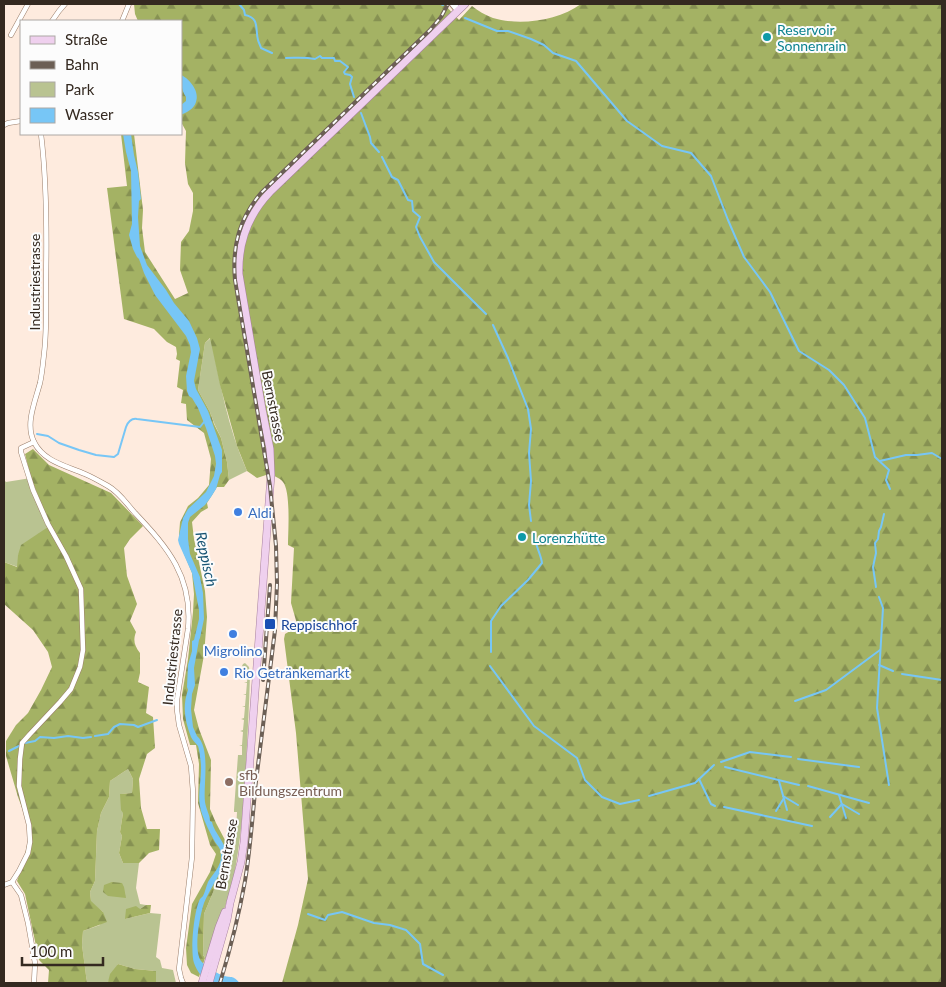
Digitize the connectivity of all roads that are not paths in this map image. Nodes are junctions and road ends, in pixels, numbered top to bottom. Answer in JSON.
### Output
{"nodes":[{"id":1,"x":28,"y":4,"type":"edge"},
{"id":2,"x":66,"y":4,"type":"edge"},
{"id":3,"x":129,"y":4,"type":"edge"},
{"id":4,"x":453,"y":4,"type":"edge"},
{"id":5,"x":465,"y":4,"type":"edge"},
{"id":6,"x":458,"y":10,"type":"junction"},
{"id":7,"x":53,"y":20,"type":"edge"},
{"id":8,"x":122,"y":20,"type":"edge"},
{"id":9,"x":11,"y":36,"type":"dead end"},
{"id":10,"x":20,"y":121,"type":"edge"},
{"id":11,"x":4,"y":125,"type":"edge"},
{"id":12,"x":41,"y":135,"type":"edge"},
{"id":13,"x":34,"y":442,"type":"junction"},
{"id":14,"x":12,"y":882,"type":"junction"},
{"id":15,"x":4,"y":885,"type":"edge"},
{"id":16,"x":205,"y":982,"type":"edge"},
{"id":17,"x":34,"y":983,"type":"edge"},
{"id":18,"x":183,"y":983,"type":"edge"}],
"edges":[{"from":1,"to":9,"type":"street"},
{"from":2,"to":7,"type":"street"},
{"from":3,"to":8,"type":"street"},
{"from":4,"to":6,"type":"main road"},
{"from":5,"to":6,"type":"main road","name":"Bernstrasse"},
{"from":6,"to":16,"type":"main road","name":"Bernstrasse"},
{"from":10,"to":11,"type":"street"},
{"from":12,"to":13,"type":"street","name":"Industriestrasse"},
{"from":13,"to":14,"type":"street"},
{"from":13,"to":18,"type":"street","name":"Industriestrasse"},
{"from":14,"to":15,"type":"street"},
{"from":14,"to":17,"type":"street"}]}
